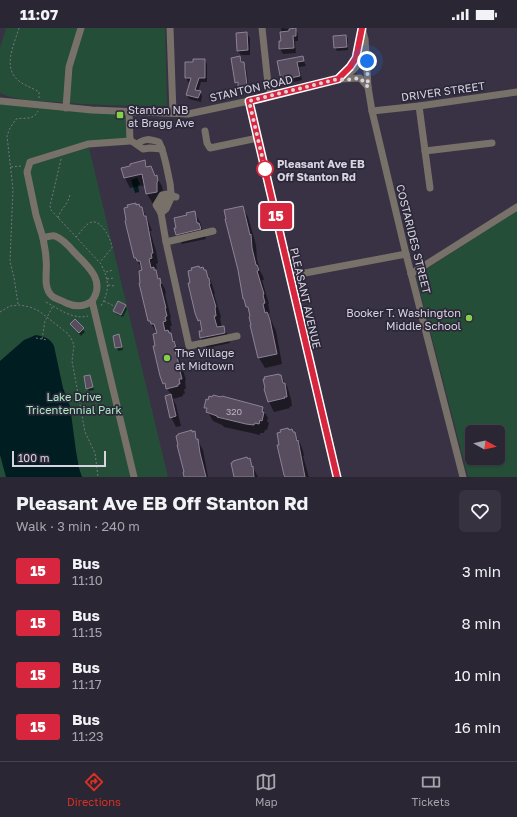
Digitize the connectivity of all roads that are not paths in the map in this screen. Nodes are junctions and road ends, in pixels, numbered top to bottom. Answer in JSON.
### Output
{"nodes":[{"id":1,"x":81,"y":28,"type":"edge"},
{"id":2,"x":170,"y":28,"type":"edge"},
{"id":3,"x":262,"y":28,"type":"edge"},
{"id":4,"x":365,"y":28,"type":"edge"},
{"id":5,"x":366,"y":44,"type":"junction"},
{"id":6,"x":338,"y":79,"type":"junction"},
{"id":7,"x":368,"y":87,"type":"junction"},
{"id":8,"x":517,"y":92,"type":"edge"},
{"id":9,"x":271,"y":95,"type":"junction"},
{"id":10,"x":2,"y":101,"type":"edge"},
{"id":11,"x":249,"y":101,"type":"junction"},
{"id":12,"x":419,"y":106,"type":"junction"},
{"id":13,"x":66,"y":108,"type":"junction"},
{"id":14,"x":372,"y":111,"type":"junction"},
{"id":15,"x":129,"y":112,"type":"junction"},
{"id":16,"x":173,"y":113,"type":"junction"},
{"id":17,"x":205,"y":132,"type":"dead end"},
{"id":18,"x":258,"y":138,"type":"junction"},
{"id":19,"x":134,"y":142,"type":"junction"},
{"id":20,"x":492,"y":143,"type":"dead end"},
{"id":21,"x":425,"y":151,"type":"junction"},
{"id":22,"x":430,"y":188,"type":"dead end"},
{"id":23,"x":172,"y":195,"type":"junction"},
{"id":24,"x":517,"y":207,"type":"edge"},
{"id":25,"x":161,"y":213,"type":"junction"},
{"id":26,"x":213,"y":231,"type":"dead end"},
{"id":27,"x":43,"y":238,"type":"junction"},
{"id":28,"x":166,"y":242,"type":"junction"},
{"id":29,"x":406,"y":254,"type":"junction"},
{"id":30,"x":411,"y":274,"type":"junction"},
{"id":31,"x":289,"y":276,"type":"junction"},
{"id":32,"x":92,"y":301,"type":"junction"},
{"id":33,"x":237,"y":336,"type":"dead end"},
{"id":34,"x":134,"y":477,"type":"edge"},
{"id":35,"x":337,"y":477,"type":"edge"},
{"id":36,"x":463,"y":477,"type":"edge"}],
"edges":[{"from":1,"to":13,"type":"street"},
{"from":2,"to":16,"type":"street"},
{"from":3,"to":9,"type":"street"},
{"from":4,"to":5,"type":"street","name":"COSTARIDES STREET"},
{"from":4,"to":6,"type":"street"},
{"from":5,"to":6,"type":"street","name":"STANTON ROAD"},
{"from":5,"to":7,"type":"street","name":"COSTARIDES STREET"},
{"from":6,"to":7,"type":"street","name":"STANTON ROAD"},
{"from":6,"to":9,"type":"street","name":"STANTON ROAD"},
{"from":7,"to":14,"type":"street","name":"COSTARIDES STREET"},
{"from":8,"to":12,"type":"street","name":"DRIVER STREET"},
{"from":9,"to":11,"type":"street","name":"STANTON ROAD"},
{"from":10,"to":13,"type":"street","name":"STANTON ROAD"},
{"from":11,"to":16,"type":"street","name":"STANTON ROAD"},
{"from":11,"to":18,"type":"street","name":"PLEASANT AVENUE"},
{"from":12,"to":14,"type":"street","name":"DRIVER STREET"},
{"from":12,"to":21,"type":"street"},
{"from":13,"to":15,"type":"street","name":"STANTON ROAD"},
{"from":14,"to":29,"type":"street","name":"COSTARIDES STREET"},
{"from":15,"to":16,"type":"street","name":"STANTON ROAD"},
{"from":15,"to":19,"type":"street"},
{"from":17,"to":18,"type":"street"},
{"from":18,"to":31,"type":"street","name":"PLEASANT AVENUE"},
{"from":19,"to":23,"type":"street"},
{"from":19,"to":27,"type":"street"},
{"from":20,"to":21,"type":"street"},
{"from":21,"to":22,"type":"street"},
{"from":23,"to":25,"type":"street"},
{"from":23,"to":25,"type":"street"},
{"from":24,"to":30,"type":"street"},
{"from":25,"to":28,"type":"street"},
{"from":26,"to":28,"type":"street"},
{"from":27,"to":32,"type":"street"},
{"from":27,"to":32,"type":"street"},
{"from":28,"to":33,"type":"street"},
{"from":29,"to":30,"type":"street","name":"COSTARIDES STREET"},
{"from":29,"to":31,"type":"street"},
{"from":30,"to":36,"type":"street","name":"COSTARIDES STREET"},
{"from":31,"to":35,"type":"street","name":"PLEASANT AVENUE"},
{"from":32,"to":34,"type":"street"}]}
